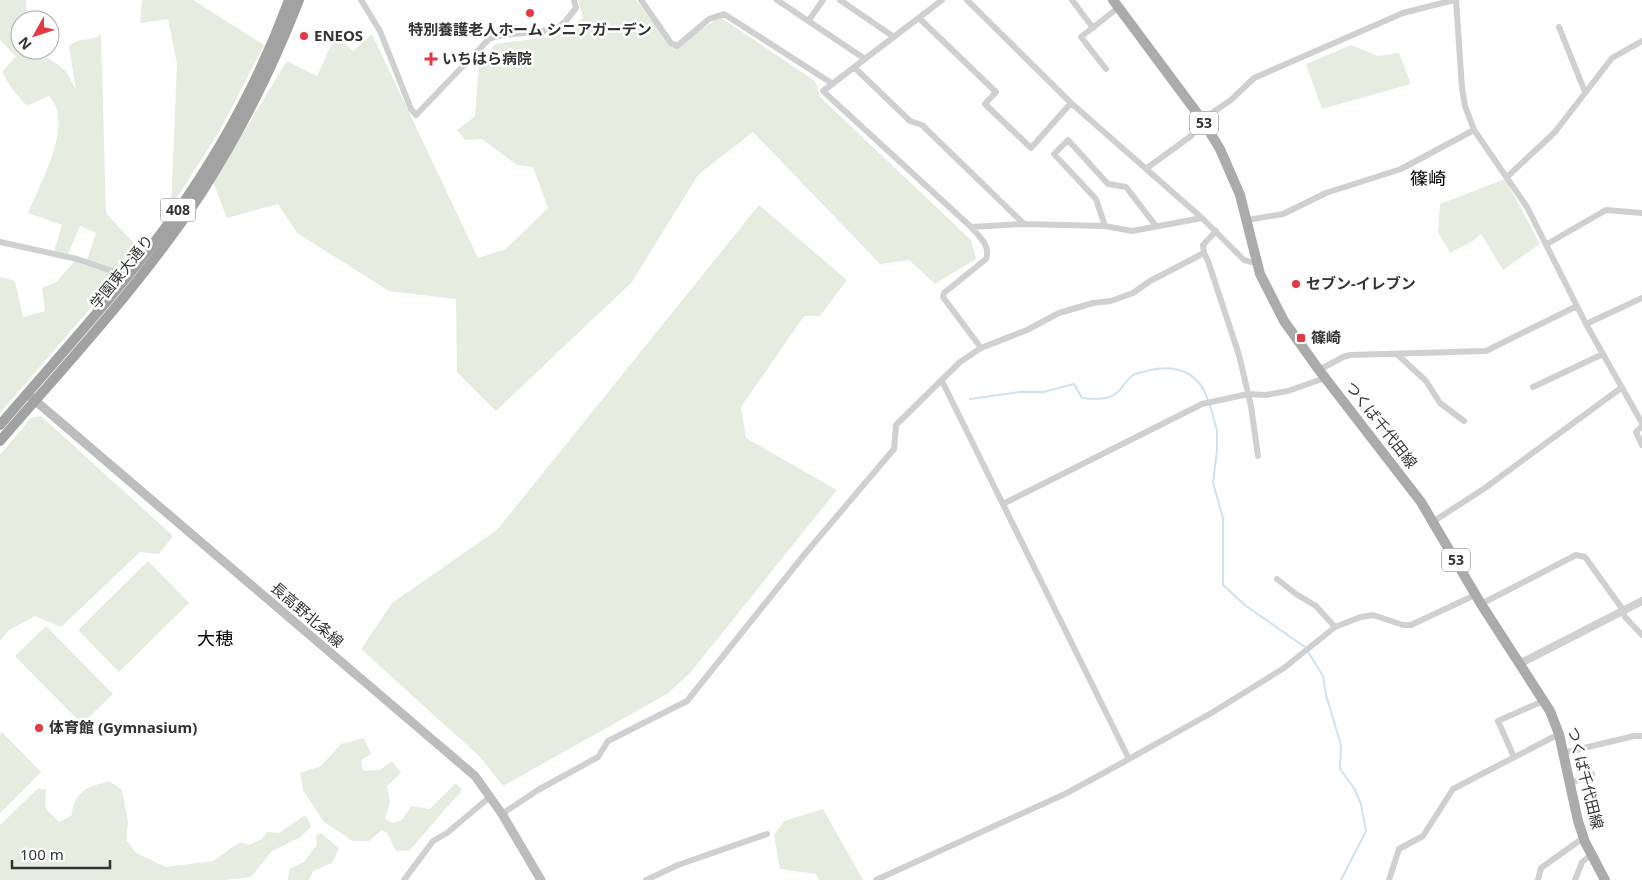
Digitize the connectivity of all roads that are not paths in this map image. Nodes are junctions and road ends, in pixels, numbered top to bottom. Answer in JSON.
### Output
{"nodes":[{"id":1,"x":289,"y":0,"type":"edge"},
{"id":2,"x":299,"y":0,"type":"edge"},
{"id":3,"x":361,"y":0,"type":"edge"},
{"id":4,"x":574,"y":0,"type":"edge"},
{"id":5,"x":641,"y":0,"type":"edge"},
{"id":6,"x":777,"y":0,"type":"edge"},
{"id":7,"x":823,"y":0,"type":"edge"},
{"id":8,"x":840,"y":0,"type":"edge"},
{"id":9,"x":942,"y":0,"type":"edge"},
{"id":10,"x":967,"y":0,"type":"edge"},
{"id":11,"x":1072,"y":0,"type":"edge"},
{"id":12,"x":1455,"y":0,"type":"edge"},
{"id":13,"x":1116,"y":4,"type":"edge"},
{"id":14,"x":919,"y":18,"type":"junction"},
{"id":15,"x":809,"y":20,"type":"junction"},
{"id":16,"x":1559,"y":27,"type":"dead end"},
{"id":17,"x":1094,"y":28,"type":"junction"},
{"id":18,"x":894,"y":37,"type":"junction"},
{"id":19,"x":1642,"y":41,"type":"edge"},
{"id":20,"x":865,"y":59,"type":"junction"},
{"id":21,"x":854,"y":67,"type":"junction"},
{"id":22,"x":1106,"y":69,"type":"dead end"},
{"id":23,"x":833,"y":84,"type":"junction"},
{"id":24,"x":1585,"y":92,"type":"junction"},
{"id":25,"x":1072,"y":103,"type":"junction"},
{"id":26,"x":1203,"y":121,"type":"junction"},
{"id":27,"x":1474,"y":130,"type":"junction"},
{"id":28,"x":1147,"y":168,"type":"junction"},
{"id":29,"x":1507,"y":177,"type":"junction"},
{"id":30,"x":1642,"y":213,"type":"edge"},
{"id":31,"x":1202,"y":218,"type":"junction"},
{"id":32,"x":1247,"y":220,"type":"junction"},
{"id":33,"x":1024,"y":224,"type":"junction"},
{"id":34,"x":1106,"y":226,"type":"junction"},
{"id":35,"x":1156,"y":226,"type":"junction"},
{"id":36,"x":971,"y":227,"type":"junction"},
{"id":37,"x":1216,"y":231,"type":"junction"},
{"id":38,"x":0,"y":242,"type":"edge"},
{"id":39,"x":1548,"y":244,"type":"junction"},
{"id":40,"x":1204,"y":253,"type":"junction"},
{"id":41,"x":1257,"y":264,"type":"junction"},
{"id":42,"x":127,"y":276,"type":"junction"},
{"id":43,"x":1642,"y":298,"type":"edge"},
{"id":44,"x":1577,"y":306,"type":"junction"},
{"id":45,"x":1586,"y":324,"type":"junction"},
{"id":46,"x":981,"y":348,"type":"junction"},
{"id":47,"x":1397,"y":354,"type":"junction"},
{"id":48,"x":1603,"y":354,"type":"junction"},
{"id":49,"x":1322,"y":374,"type":"junction"},
{"id":50,"x":942,"y":381,"type":"junction"},
{"id":51,"x":1533,"y":387,"type":"dead end"},
{"id":52,"x":1621,"y":388,"type":"junction"},
{"id":53,"x":1248,"y":394,"type":"junction"},
{"id":54,"x":31,"y":397,"type":"junction"},
{"id":55,"x":1464,"y":421,"type":"dead end"},
{"id":56,"x":1642,"y":424,"type":"edge"},
{"id":57,"x":0,"y":425,"type":"edge"},
{"id":58,"x":0,"y":441,"type":"edge"},
{"id":59,"x":1642,"y":445,"type":"edge"},
{"id":60,"x":1258,"y":456,"type":"dead end"},
{"id":61,"x":1003,"y":504,"type":"junction"},
{"id":62,"x":1434,"y":521,"type":"junction"},
{"id":63,"x":1277,"y":579,"type":"dead end"},
{"id":64,"x":1476,"y":595,"type":"junction"},
{"id":65,"x":1642,"y":601,"type":"edge"},
{"id":66,"x":1481,"y":604,"type":"junction"},
{"id":67,"x":1621,"y":610,"type":"junction"},
{"id":68,"x":1336,"y":627,"type":"junction"},
{"id":69,"x":1642,"y":634,"type":"edge"},
{"id":70,"x":1519,"y":664,"type":"junction"},
{"id":71,"x":1544,"y":701,"type":"junction"},
{"id":72,"x":1559,"y":734,"type":"junction"},
{"id":73,"x":1642,"y":736,"type":"edge"},
{"id":74,"x":1564,"y":753,"type":"junction"},
{"id":75,"x":1514,"y":758,"type":"junction"},
{"id":76,"x":1129,"y":759,"type":"junction"},
{"id":77,"x":1592,"y":774,"type":"dead end"},
{"id":78,"x":1569,"y":784,"type":"junction"},
{"id":79,"x":491,"y":796,"type":"junction"},
{"id":80,"x":502,"y":814,"type":"junction"},
{"id":81,"x":768,"y":834,"type":"dead end"},
{"id":82,"x":1583,"y":838,"type":"junction"},
{"id":83,"x":1591,"y":855,"type":"junction"},
{"id":84,"x":404,"y":880,"type":"edge"},
{"id":85,"x":541,"y":880,"type":"edge"},
{"id":86,"x":646,"y":880,"type":"edge"},
{"id":87,"x":876,"y":880,"type":"edge"},
{"id":88,"x":1389,"y":880,"type":"edge"},
{"id":89,"x":1538,"y":880,"type":"edge"},
{"id":90,"x":1575,"y":880,"type":"edge"},
{"id":91,"x":1605,"y":880,"type":"edge"}],
"edges":[{"from":1,"to":42,"type":"highway","name":"学園東大通り","number":"408"},
{"from":2,"to":54,"type":"highway","name":"学園東大通り","number":"408"},
{"from":3,"to":4,"type":"street"},
{"from":5,"to":23,"type":"street"},
{"from":6,"to":15,"type":"street"},
{"from":7,"to":15,"type":"street"},
{"from":8,"to":18,"type":"street"},
{"from":9,"to":14,"type":"street"},
{"from":10,"to":25,"type":"street"},
{"from":11,"to":17,"type":"street"},
{"from":12,"to":26,"type":"street"},
{"from":12,"to":27,"type":"street"},
{"from":13,"to":17,"type":"street"},
{"from":13,"to":26,"type":"main road","name":"つくば千代田線","number":"53"},
{"from":14,"to":18,"type":"street"},
{"from":14,"to":25,"type":"street"},
{"from":15,"to":20,"type":"street"},
{"from":16,"to":24,"type":"street"},
{"from":17,"to":22,"type":"street"},
{"from":18,"to":20,"type":"street"},
{"from":19,"to":24,"type":"street"},
{"from":20,"to":21,"type":"street"},
{"from":21,"to":23,"type":"street"},
{"from":21,"to":33,"type":"street"},
{"from":23,"to":36,"type":"street"},
{"from":24,"to":29,"type":"street"},
{"from":25,"to":28,"type":"street"},
{"from":26,"to":28,"type":"street"},
{"from":26,"to":32,"type":"main road","name":"つくば千代田線","number":"53"},
{"from":27,"to":29,"type":"street"},
{"from":27,"to":32,"type":"street"},
{"from":28,"to":31,"type":"street"},
{"from":29,"to":39,"type":"street"},
{"from":30,"to":39,"type":"street"},
{"from":31,"to":35,"type":"street"},
{"from":31,"to":37,"type":"street"},
{"from":32,"to":41,"type":"main road","name":"つくば千代田線","number":"53"},
{"from":33,"to":34,"type":"street"},
{"from":33,"to":36,"type":"street"},
{"from":34,"to":35,"type":"street"},
{"from":34,"to":35,"type":"street"},
{"from":36,"to":46,"type":"street"},
{"from":37,"to":40,"type":"street"},
{"from":37,"to":41,"type":"street"},
{"from":38,"to":42,"type":"street"},
{"from":39,"to":44,"type":"street"},
{"from":40,"to":46,"type":"street"},
{"from":40,"to":53,"type":"street"},
{"from":41,"to":49,"type":"main road","name":"つくば千代田線","number":"53"},
{"from":42,"to":54,"type":"highway","name":"学園東大通り","number":"408"},
{"from":43,"to":45,"type":"street"},
{"from":44,"to":45,"type":"street"},
{"from":44,"to":47,"type":"street"},
{"from":45,"to":48,"type":"street"},
{"from":46,"to":50,"type":"street"},
{"from":47,"to":49,"type":"street"},
{"from":47,"to":55,"type":"street"},
{"from":48,"to":51,"type":"street"},
{"from":48,"to":52,"type":"street"},
{"from":49,"to":53,"type":"street"},
{"from":49,"to":62,"type":"main road","name":"つくば千代田線","number":"53"},
{"from":50,"to":61,"type":"street"},
{"from":50,"to":80,"type":"street"},
{"from":52,"to":56,"type":"street"},
{"from":52,"to":62,"type":"street"},
{"from":53,"to":60,"type":"street"},
{"from":53,"to":61,"type":"street"},
{"from":54,"to":57,"type":"highway","name":"学園東大通り","number":"408"},
{"from":54,"to":58,"type":"highway","name":"学園東大通り","number":"408"},
{"from":54,"to":79,"type":"main road","name":"長高野北条線"},
{"from":56,"to":59,"type":"street"},
{"from":61,"to":76,"type":"street"},
{"from":62,"to":64,"type":"main road","name":"つくば千代田線","number":"53"},
{"from":63,"to":68,"type":"street"},
{"from":64,"to":66,"type":"main road","name":"つくば千代田線","number":"53"},
{"from":64,"to":68,"type":"street"},
{"from":65,"to":67,"type":"street"},
{"from":66,"to":67,"type":"street"},
{"from":66,"to":70,"type":"main road","name":"つくば千代田線","number":"53"},
{"from":67,"to":69,"type":"street"},
{"from":67,"to":70,"type":"street"},
{"from":68,"to":76,"type":"street"},
{"from":70,"to":71,"type":"main road","name":"つくば千代田線","number":"53"},
{"from":71,"to":72,"type":"main road","name":"つくば千代田線","number":"53"},
{"from":71,"to":75,"type":"street"},
{"from":72,"to":74,"type":"main road","name":"つくば千代田線","number":"53"},
{"from":72,"to":75,"type":"street"},
{"from":73,"to":74,"type":"street"},
{"from":74,"to":78,"type":"main road","name":"つくば千代田線","number":"53"},
{"from":75,"to":88,"type":"street"},
{"from":76,"to":87,"type":"street"},
{"from":77,"to":78,"type":"street"},
{"from":78,"to":82,"type":"main road","name":"つくば千代田線","number":"53"},
{"from":79,"to":80,"type":"main road","name":"長高野北条線"},
{"from":79,"to":84,"type":"street"},
{"from":80,"to":85,"type":"main road","name":"長高野北条線"},
{"from":81,"to":86,"type":"street"},
{"from":82,"to":83,"type":"main road","name":"つくば千代田線","number":"53"},
{"from":82,"to":89,"type":"street"},
{"from":83,"to":90,"type":"street"},
{"from":83,"to":91,"type":"main road","name":"つくば千代田線","number":"53"}]}
